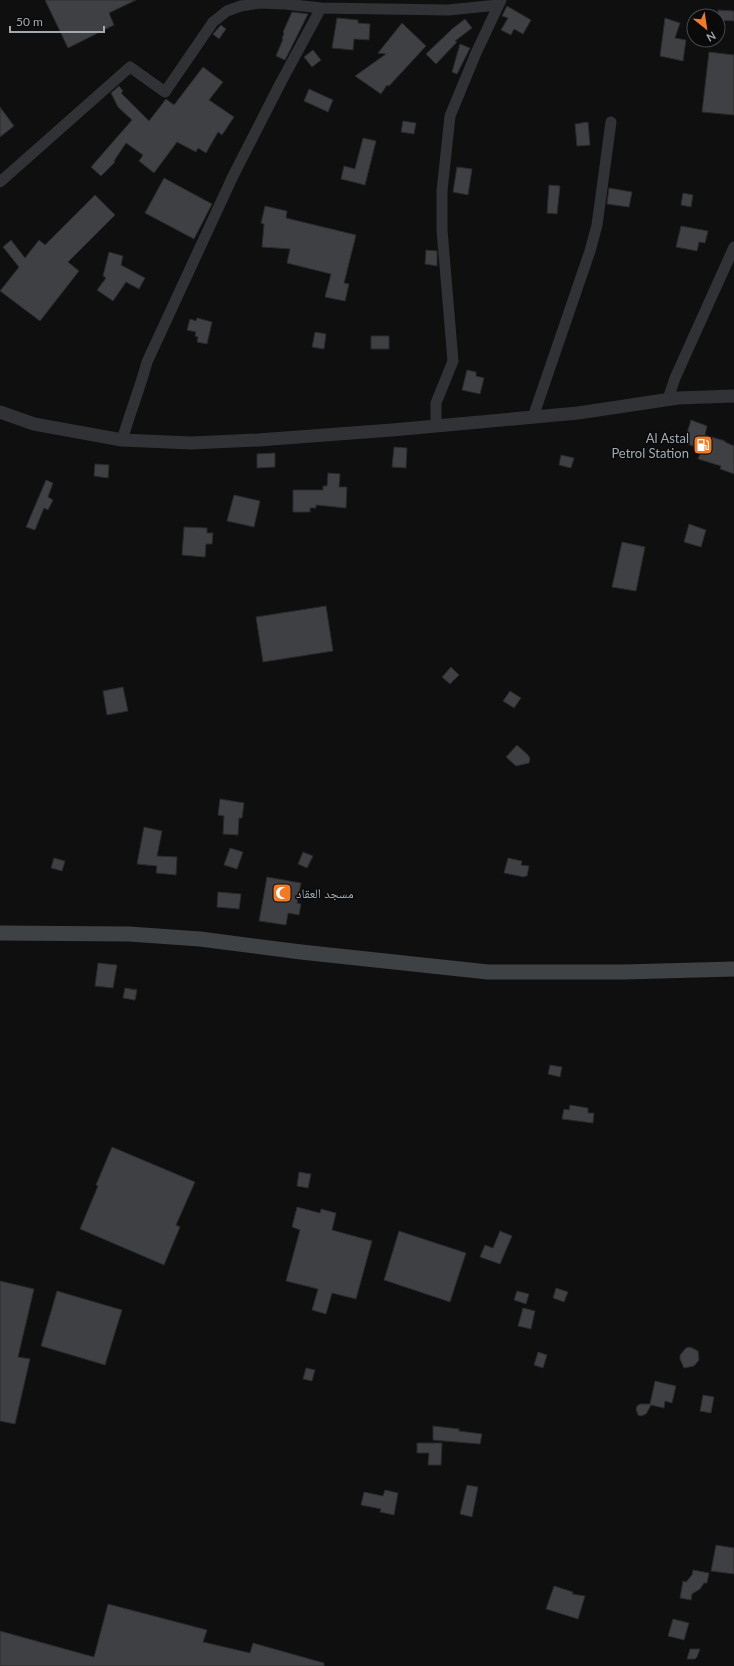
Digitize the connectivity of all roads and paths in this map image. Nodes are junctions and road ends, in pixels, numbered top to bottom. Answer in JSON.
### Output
{"nodes":[{"id":1,"x":500,"y":2,"type":"edge"},
{"id":2,"x":321,"y":8,"type":"junction"},
{"id":3,"x":611,"y":122,"type":"dead end"},
{"id":4,"x":0,"y":182,"type":"edge"},
{"id":5,"x":734,"y":247,"type":"edge"},
{"id":6,"x":734,"y":396,"type":"edge"},
{"id":7,"x":668,"y":400,"type":"junction"},
{"id":8,"x":0,"y":412,"type":"edge"},
{"id":9,"x":532,"y":417,"type":"junction"},
{"id":10,"x":436,"y":426,"type":"junction"},
{"id":11,"x":122,"y":440,"type":"junction"},
{"id":12,"x":0,"y":933,"type":"edge"},
{"id":13,"x":734,"y":969,"type":"edge"}],
"edges":[{"from":1,"to":2,"type":"street"},
{"from":1,"to":10,"type":"street"},
{"from":2,"to":4,"type":"street"},
{"from":2,"to":11,"type":"street"},
{"from":3,"to":9,"type":"street"},
{"from":5,"to":7,"type":"street"},
{"from":6,"to":7,"type":"street"},
{"from":7,"to":9,"type":"street"},
{"from":8,"to":11,"type":"street"},
{"from":9,"to":10,"type":"street"},
{"from":10,"to":11,"type":"street"},
{"from":12,"to":13,"type":"main road"}]}
